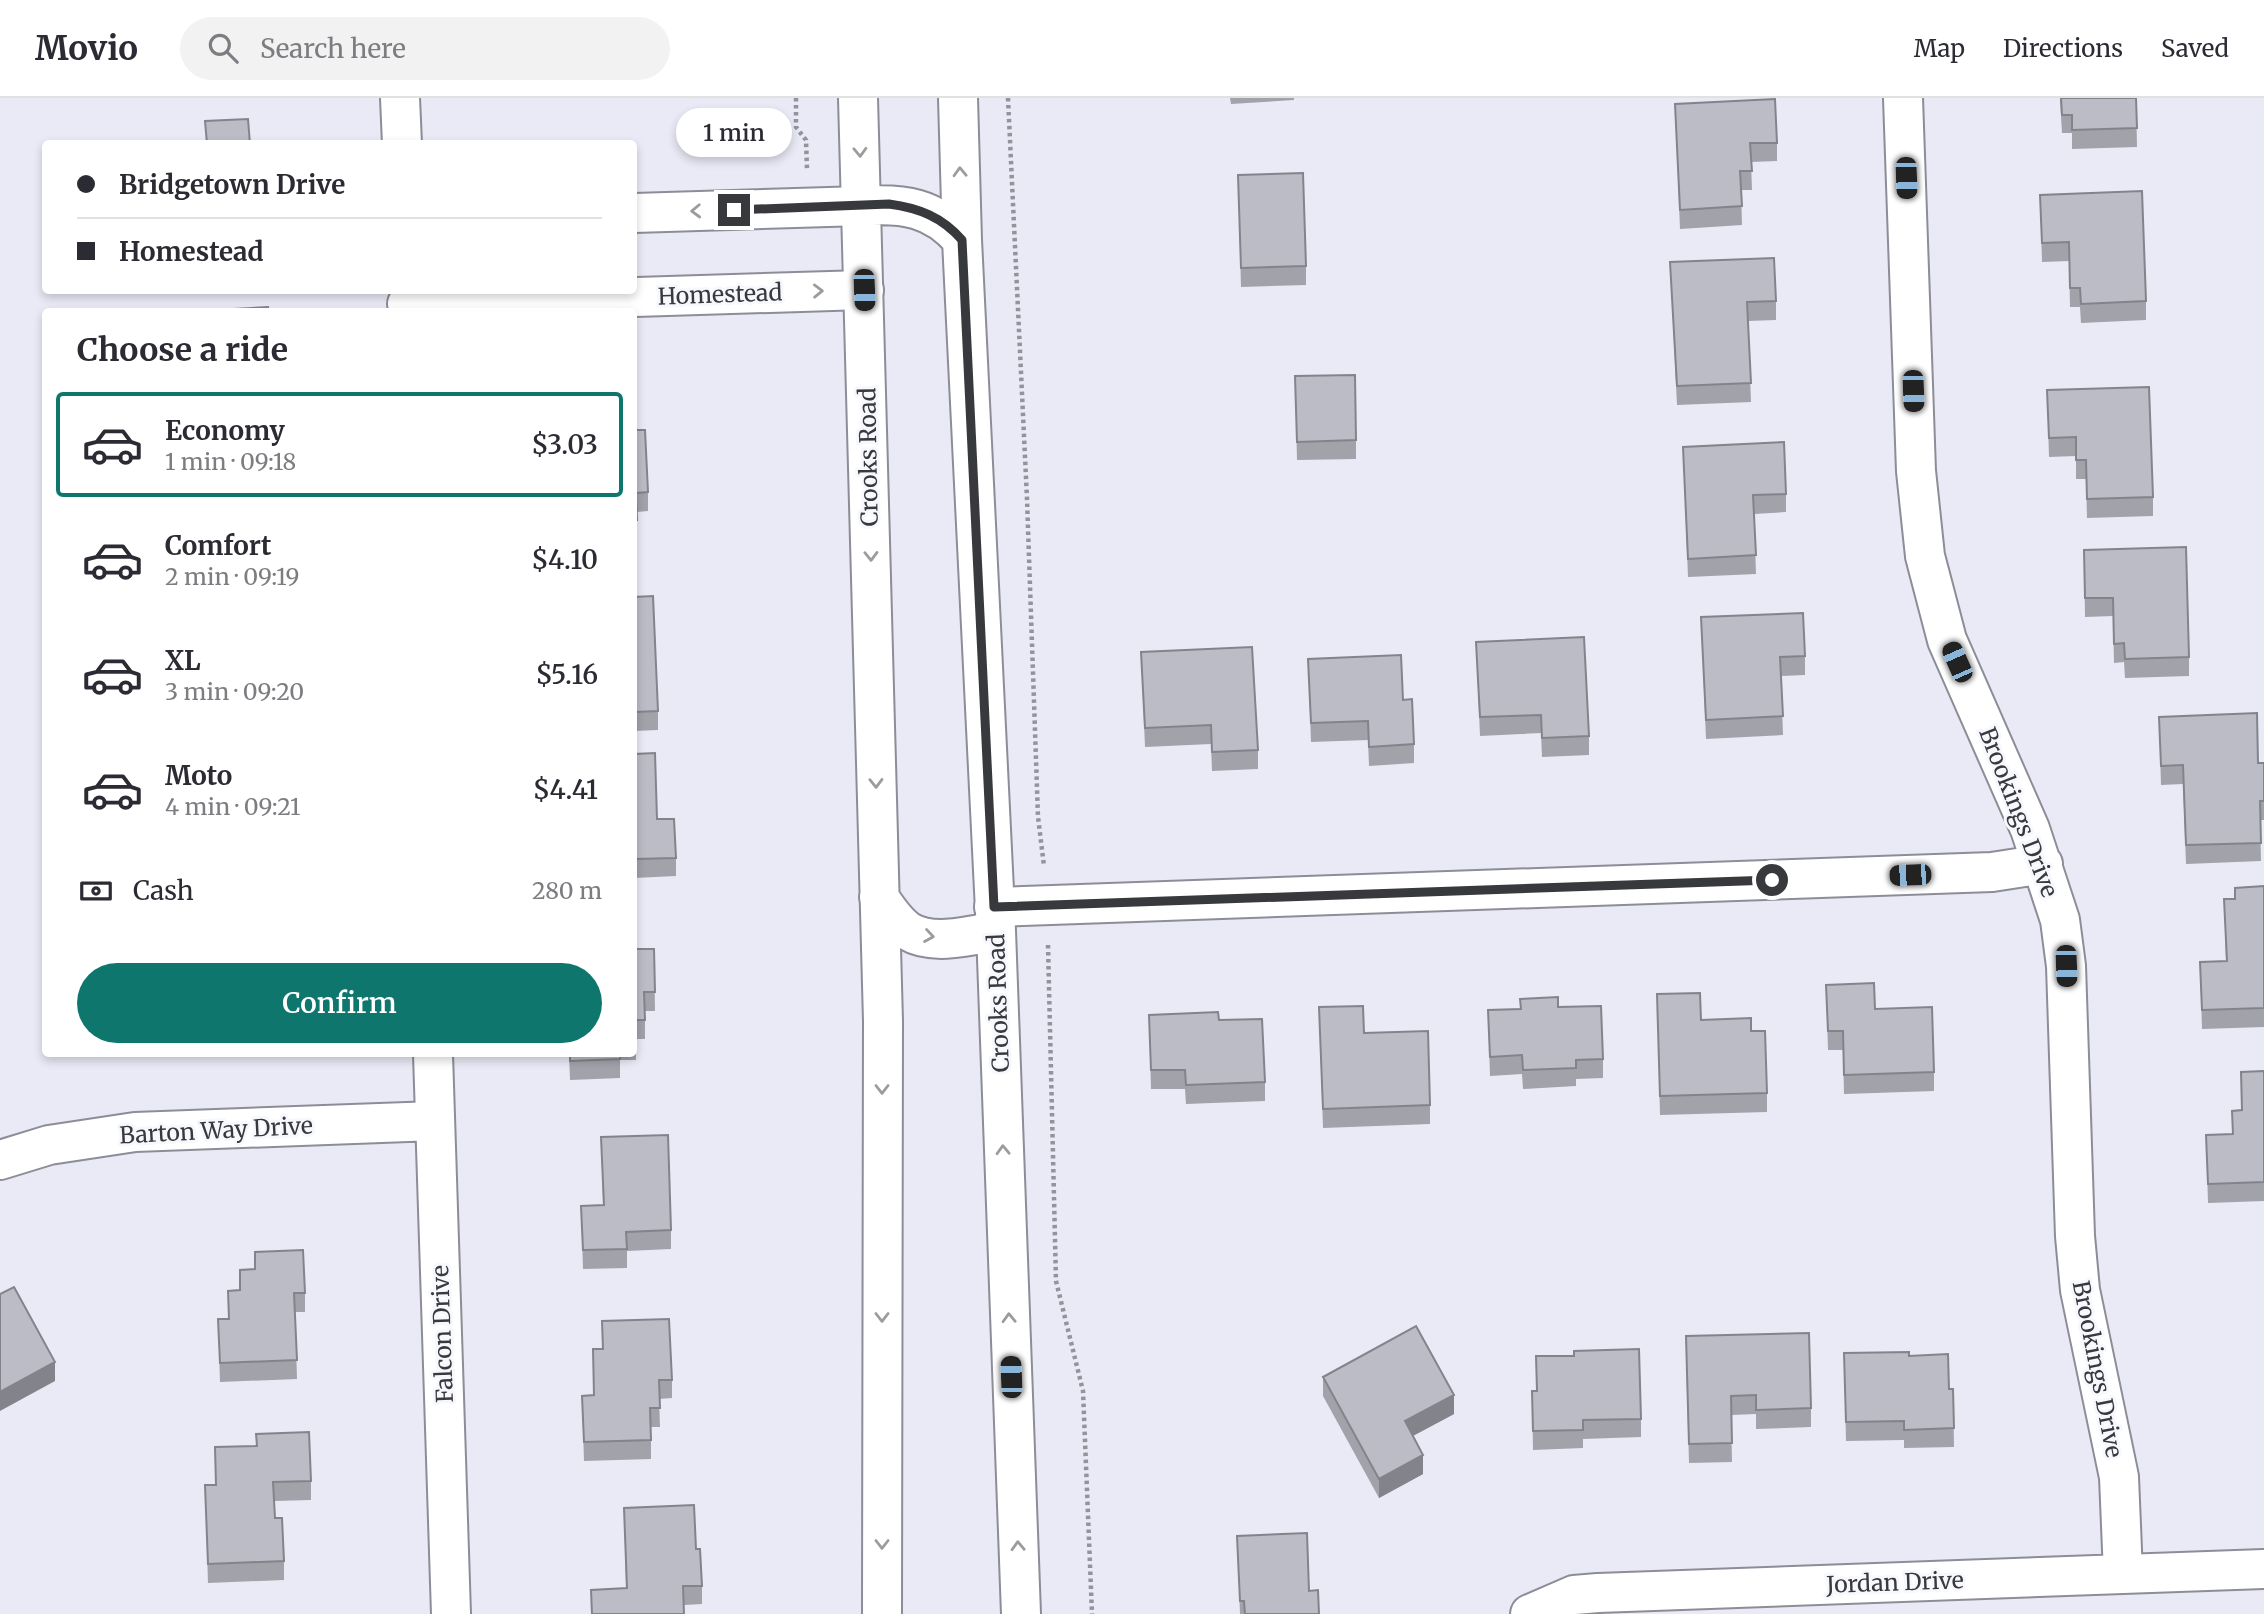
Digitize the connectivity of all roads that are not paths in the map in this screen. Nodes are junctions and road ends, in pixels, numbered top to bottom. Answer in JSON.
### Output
{"nodes":[{"id":1,"x":400,"y":98,"type":"edge"},
{"id":2,"x":858,"y":98,"type":"edge"},
{"id":3,"x":958,"y":98,"type":"edge"},
{"id":4,"x":1903,"y":98,"type":"edge"},
{"id":5,"x":402,"y":140,"type":"edge"},
{"id":6,"x":862,"y":206,"type":"junction"},
{"id":7,"x":637,"y":213,"type":"edge"},
{"id":8,"x":962,"y":240,"type":"junction"},
{"id":9,"x":864,"y":290,"type":"junction"},
{"id":10,"x":407,"y":302,"type":"edge"},
{"id":11,"x":2043,"y":864,"type":"junction"},
{"id":12,"x":879,"y":897,"type":"junction"},
{"id":13,"x":995,"y":919,"type":"junction"},
{"id":14,"x":433,"y":1057,"type":"edge"},
{"id":15,"x":435,"y":1121,"type":"junction"},
{"id":16,"x":0,"y":1160,"type":"edge"},
{"id":17,"x":2264,"y":1569,"type":"edge"},
{"id":18,"x":2123,"y":1574,"type":"junction"},
{"id":19,"x":451,"y":1614,"type":"edge"},
{"id":20,"x":882,"y":1614,"type":"edge"},
{"id":21,"x":1021,"y":1614,"type":"edge"},
{"id":22,"x":1530,"y":1614,"type":"edge"}],
"edges":[{"from":1,"to":5,"type":"street"},
{"from":2,"to":6,"type":"street","name":"Crooks Road","one_way":true},
{"from":8,"to":3,"type":"street","name":"Crooks Road","one_way":true},
{"from":4,"to":11,"type":"street","name":"Brookings Drive"},
{"from":6,"to":7,"type":"street","one_way":true},
{"from":6,"to":8,"type":"street"},
{"from":6,"to":9,"type":"street","name":"Crooks Road"},
{"from":8,"to":13,"type":"street","name":"Crooks Road"},
{"from":10,"to":9,"type":"street","name":"Homestead","one_way":true},
{"from":9,"to":12,"type":"street","name":"Crooks Road","one_way":true},
{"from":11,"to":13,"type":"street"},
{"from":11,"to":18,"type":"street","name":"Brookings Drive"},
{"from":12,"to":13,"type":"street","one_way":true},
{"from":12,"to":20,"type":"street","name":"Crooks Road","one_way":true},
{"from":21,"to":13,"type":"street","name":"Crooks Road","one_way":true},
{"from":14,"to":15,"type":"street","name":"Falcon Drive"},
{"from":15,"to":16,"type":"street","name":"Barton Way Drive"},
{"from":15,"to":19,"type":"street","name":"Falcon Drive"},
{"from":17,"to":18,"type":"street","name":"Jordan Drive"},
{"from":18,"to":22,"type":"street","name":"Jordan Drive"}]}
